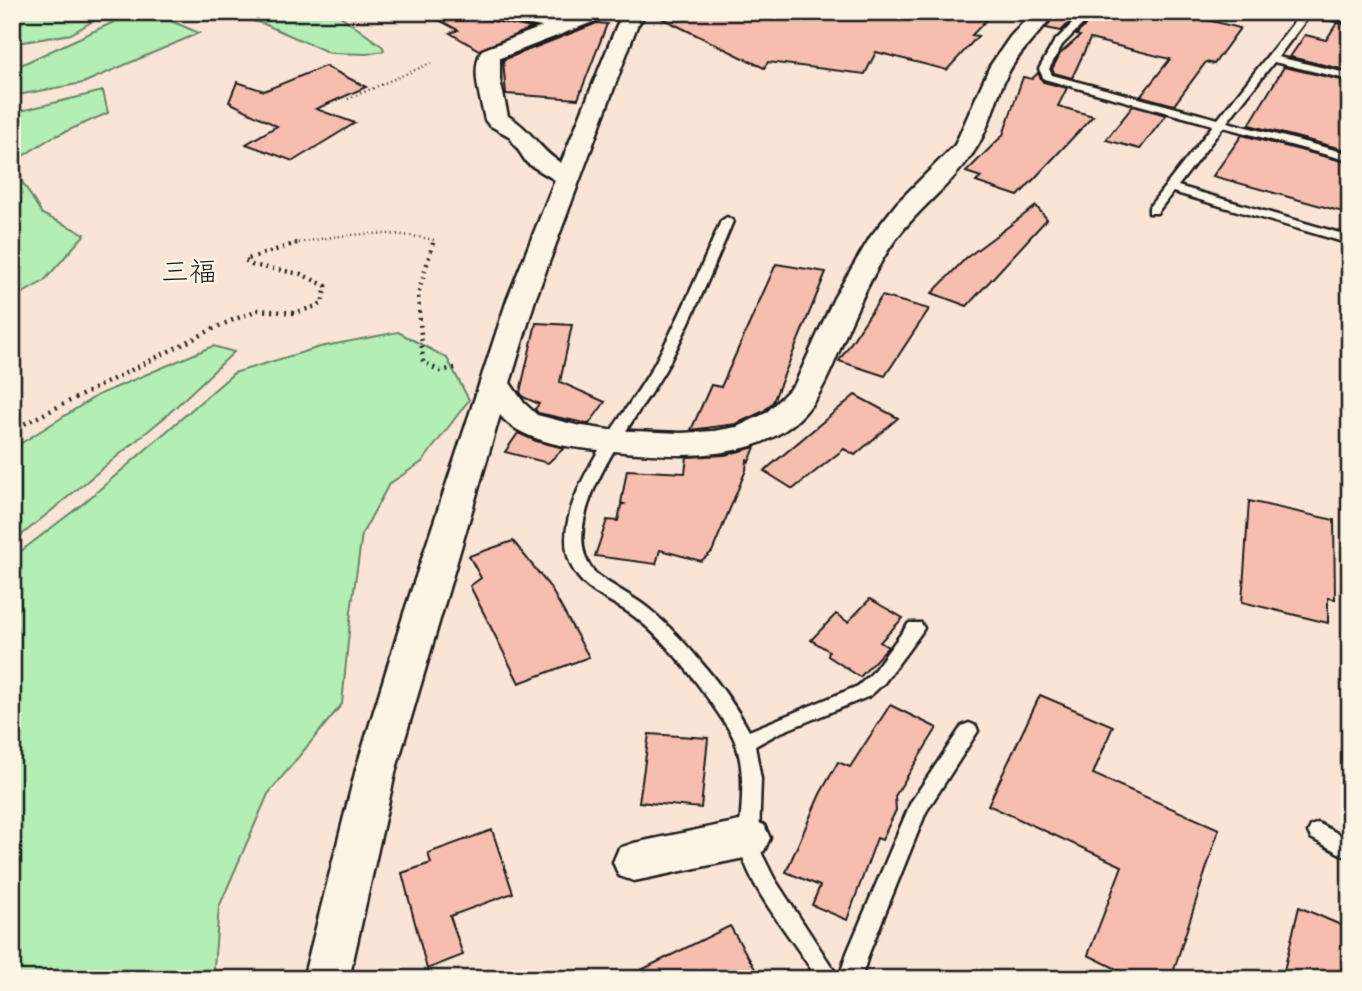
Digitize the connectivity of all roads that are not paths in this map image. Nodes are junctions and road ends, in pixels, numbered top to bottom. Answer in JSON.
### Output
{"nodes":[{"id":1,"x":491,"y":12,"type":"edge"},
{"id":2,"x":601,"y":12,"type":"edge"},
{"id":3,"x":637,"y":12,"type":"edge"},
{"id":4,"x":1045,"y":12,"type":"edge"},
{"id":5,"x":1090,"y":12,"type":"edge"},
{"id":6,"x":1307,"y":12,"type":"edge"},
{"id":7,"x":1319,"y":13,"type":"edge"},
{"id":8,"x":1350,"y":16,"type":"edge"},
{"id":9,"x":566,"y":24,"type":"junction"},
{"id":10,"x":1271,"y":58,"type":"junction"},
{"id":11,"x":1350,"y":77,"type":"edge"},
{"id":12,"x":1220,"y":123,"type":"junction"},
{"id":13,"x":1350,"y":158,"type":"edge"},
{"id":14,"x":568,"y":178,"type":"junction"},
{"id":15,"x":1170,"y":187,"type":"junction"},
{"id":16,"x":1153,"y":210,"type":"dead end"},
{"id":17,"x":727,"y":221,"type":"dead end"},
{"id":18,"x":1350,"y":240,"type":"edge"},
{"id":19,"x":495,"y":385,"type":"junction"},
{"id":20,"x":610,"y":440,"type":"junction"},
{"id":21,"x":915,"y":628,"type":"dead end"},
{"id":22,"x":969,"y":731,"type":"dead end"},
{"id":23,"x":746,"y":742,"type":"junction"},
{"id":24,"x":1318,"y":832,"type":"dead end"},
{"id":25,"x":749,"y":838,"type":"junction"},
{"id":26,"x":1350,"y":850,"type":"edge"},
{"id":27,"x":634,"y":862,"type":"dead end"},
{"id":28,"x":326,"y":979,"type":"edge"},
{"id":29,"x":829,"y":979,"type":"edge"},
{"id":30,"x":850,"y":979,"type":"edge"}],
"edges":[{"from":1,"to":9,"type":"street"},
{"from":2,"to":9,"type":"street"},
{"from":3,"to":14,"type":"street"},
{"from":4,"to":20,"type":"street"},
{"from":5,"to":12,"type":"lane"},
{"from":6,"to":7,"type":"street"},
{"from":6,"to":10,"type":"lane"},
{"from":7,"to":8,"type":"street"},
{"from":9,"to":14,"type":"street"},
{"from":10,"to":11,"type":"lane"},
{"from":10,"to":12,"type":"lane"},
{"from":12,"to":13,"type":"lane"},
{"from":12,"to":15,"type":"lane"},
{"from":14,"to":19,"type":"street"},
{"from":15,"to":16,"type":"lane"},
{"from":15,"to":18,"type":"lane"},
{"from":17,"to":20,"type":"lane"},
{"from":19,"to":20,"type":"street"},
{"from":19,"to":28,"type":"street"},
{"from":20,"to":23,"type":"lane"},
{"from":21,"to":23,"type":"lane"},
{"from":22,"to":30,"type":"lane"},
{"from":23,"to":25,"type":"lane"},
{"from":24,"to":26,"type":"lane"},
{"from":25,"to":27,"type":"street"},
{"from":25,"to":29,"type":"lane"}]}
